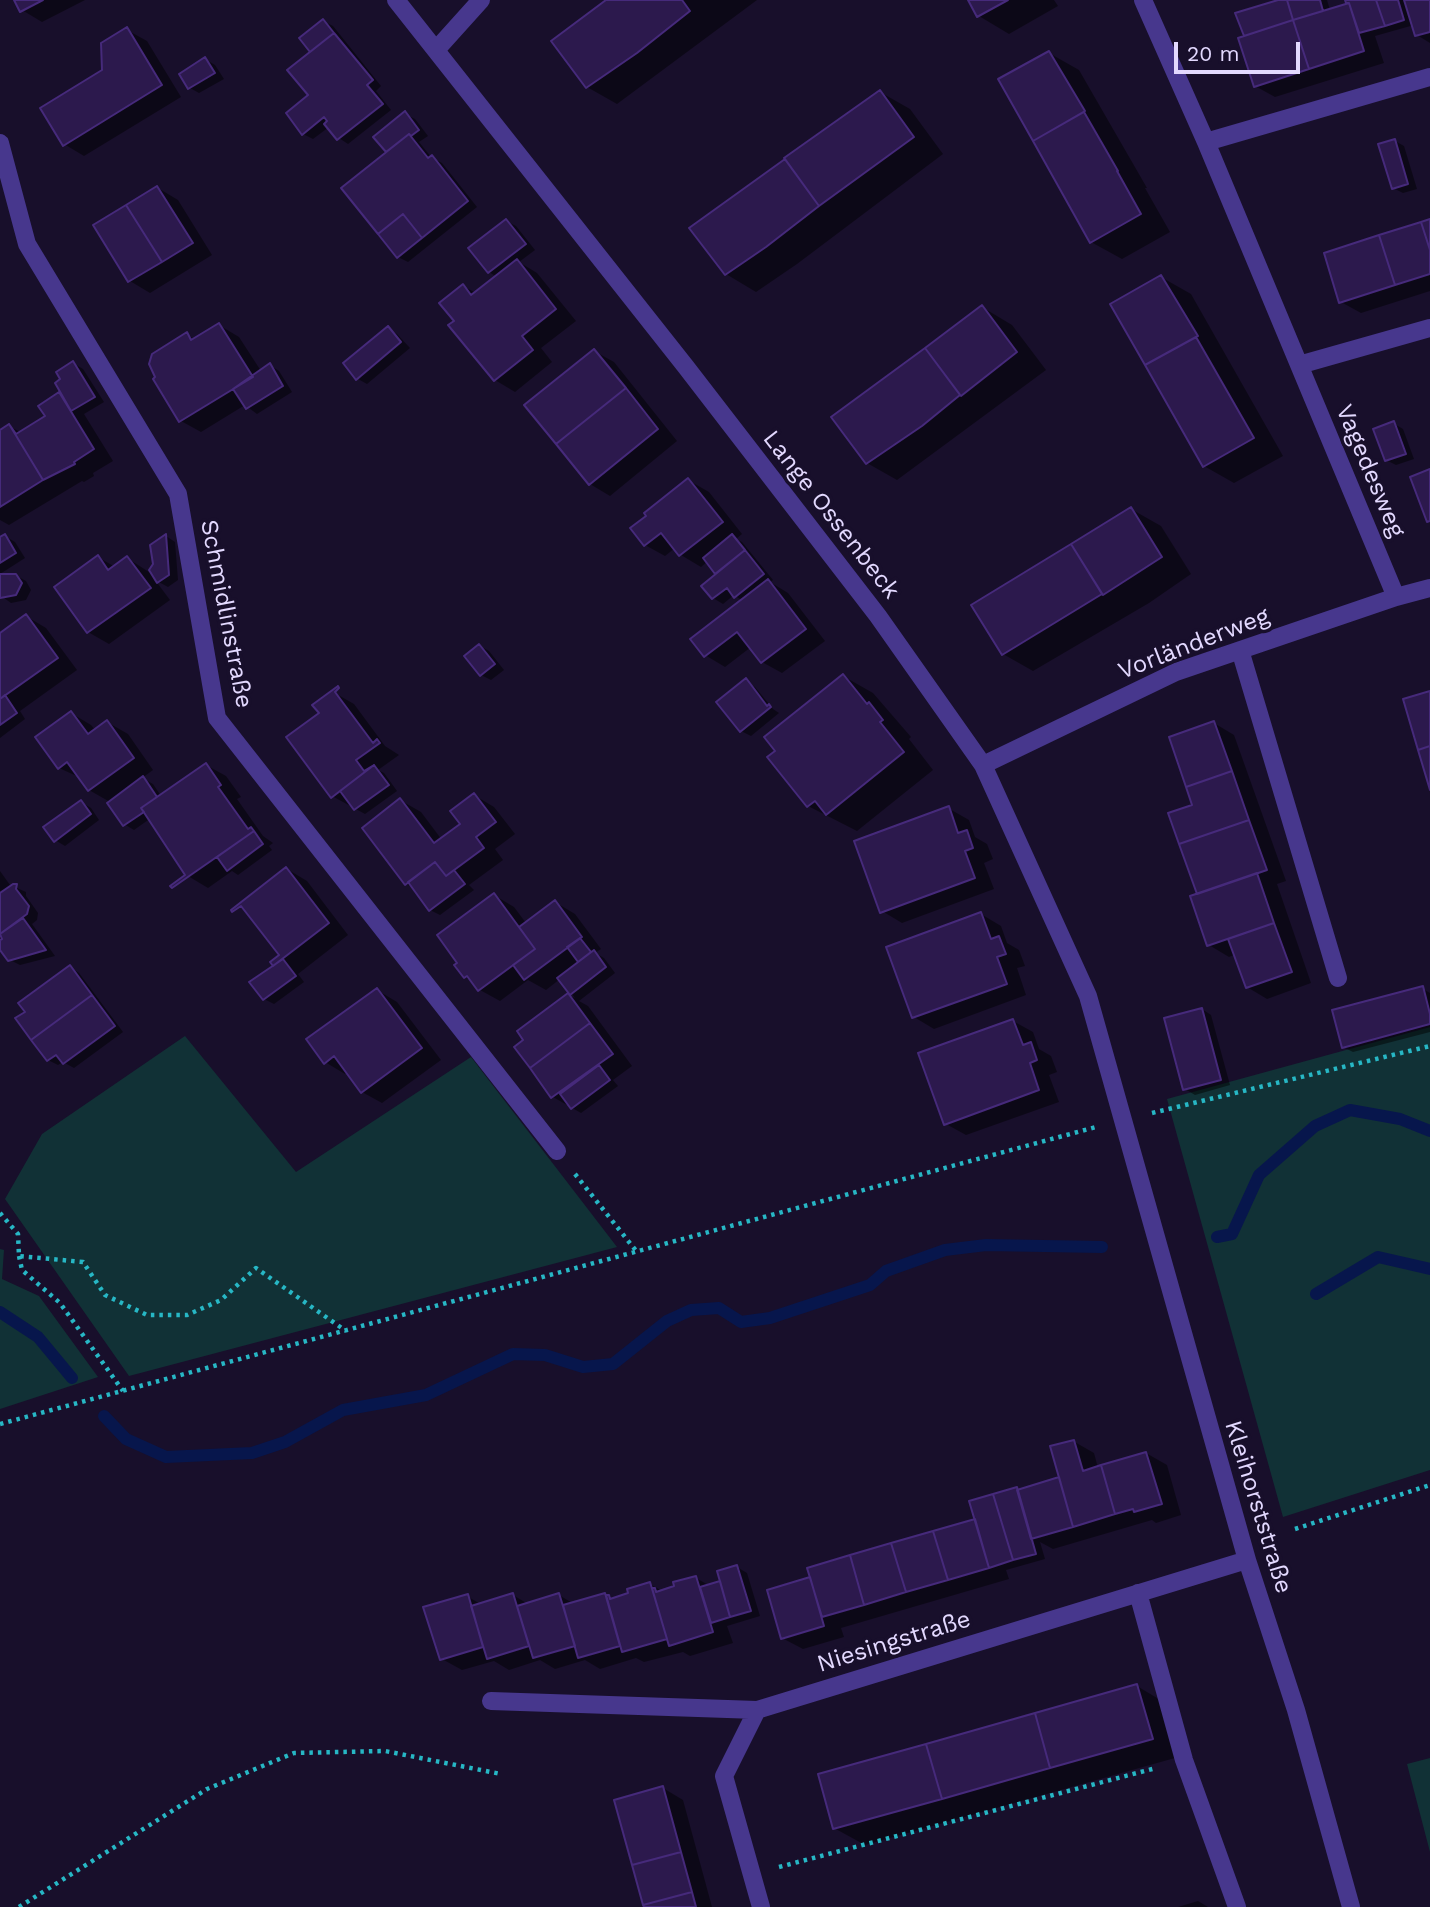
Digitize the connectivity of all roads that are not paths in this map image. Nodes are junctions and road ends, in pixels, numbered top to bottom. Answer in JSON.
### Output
{"nodes":[{"id":1,"x":396,"y":0,"type":"edge"},
{"id":2,"x":481,"y":0,"type":"edge"},
{"id":3,"x":1143,"y":0,"type":"edge"},
{"id":4,"x":436,"y":50,"type":"junction"},
{"id":5,"x":1430,"y":77,"type":"edge"},
{"id":6,"x":1206,"y":142,"type":"junction"},
{"id":7,"x":0,"y":143,"type":"edge"},
{"id":8,"x":1430,"y":328,"type":"edge"},
{"id":9,"x":1299,"y":365,"type":"junction"},
{"id":10,"x":1430,"y":588,"type":"edge"},
{"id":11,"x":1396,"y":597,"type":"junction"},
{"id":12,"x":1240,"y":650,"type":"junction"},
{"id":13,"x":983,"y":765,"type":"junction"},
{"id":14,"x":1338,"y":978,"type":"dead end"},
{"id":15,"x":1122,"y":1120,"type":"joint"},
{"id":16,"x":557,"y":1151,"type":"road end"},
{"id":17,"x":1247,"y":1560,"type":"junction"},
{"id":18,"x":1138,"y":1593,"type":"junction"},
{"id":19,"x":491,"y":1701,"type":"dead end"},
{"id":20,"x":757,"y":1710,"type":"junction"},
{"id":21,"x":761,"y":1907,"type":"edge"},
{"id":22,"x":1237,"y":1907,"type":"edge"},
{"id":23,"x":1352,"y":1907,"type":"edge"}],
"edges":[{"from":1,"to":4,"type":"street","name":"Lange Ossenbeck"},
{"from":2,"to":4,"type":"street"},
{"from":3,"to":6,"type":"street","name":"Vagedesweg"},
{"from":4,"to":13,"type":"street","name":"Lange Ossenbeck"},
{"from":5,"to":6,"type":"street"},
{"from":6,"to":9,"type":"street","name":"Vagedesweg"},
{"from":7,"to":16,"type":"street","name":"Schmidlinstraße"},
{"from":8,"to":9,"type":"street"},
{"from":9,"to":11,"type":"street","name":"Vagedesweg"},
{"from":10,"to":11,"type":"street","name":"Vorländerweg"},
{"from":11,"to":12,"type":"street","name":"Vorländerweg"},
{"from":12,"to":13,"type":"street","name":"Vorländerweg"},
{"from":12,"to":14,"type":"street"},
{"from":13,"to":15,"type":"street","name":"Lange Ossenbeck"},
{"from":15,"to":17,"type":"street","name":"Kleihorststraße"},
{"from":17,"to":18,"type":"street","name":"Niesingstraße"},
{"from":17,"to":23,"type":"street","name":"Kleihorststraße"},
{"from":18,"to":20,"type":"street","name":"Niesingstraße"},
{"from":18,"to":22,"type":"street"},
{"from":19,"to":20,"type":"street","name":"Niesingstraße"},
{"from":20,"to":21,"type":"street"}]}
